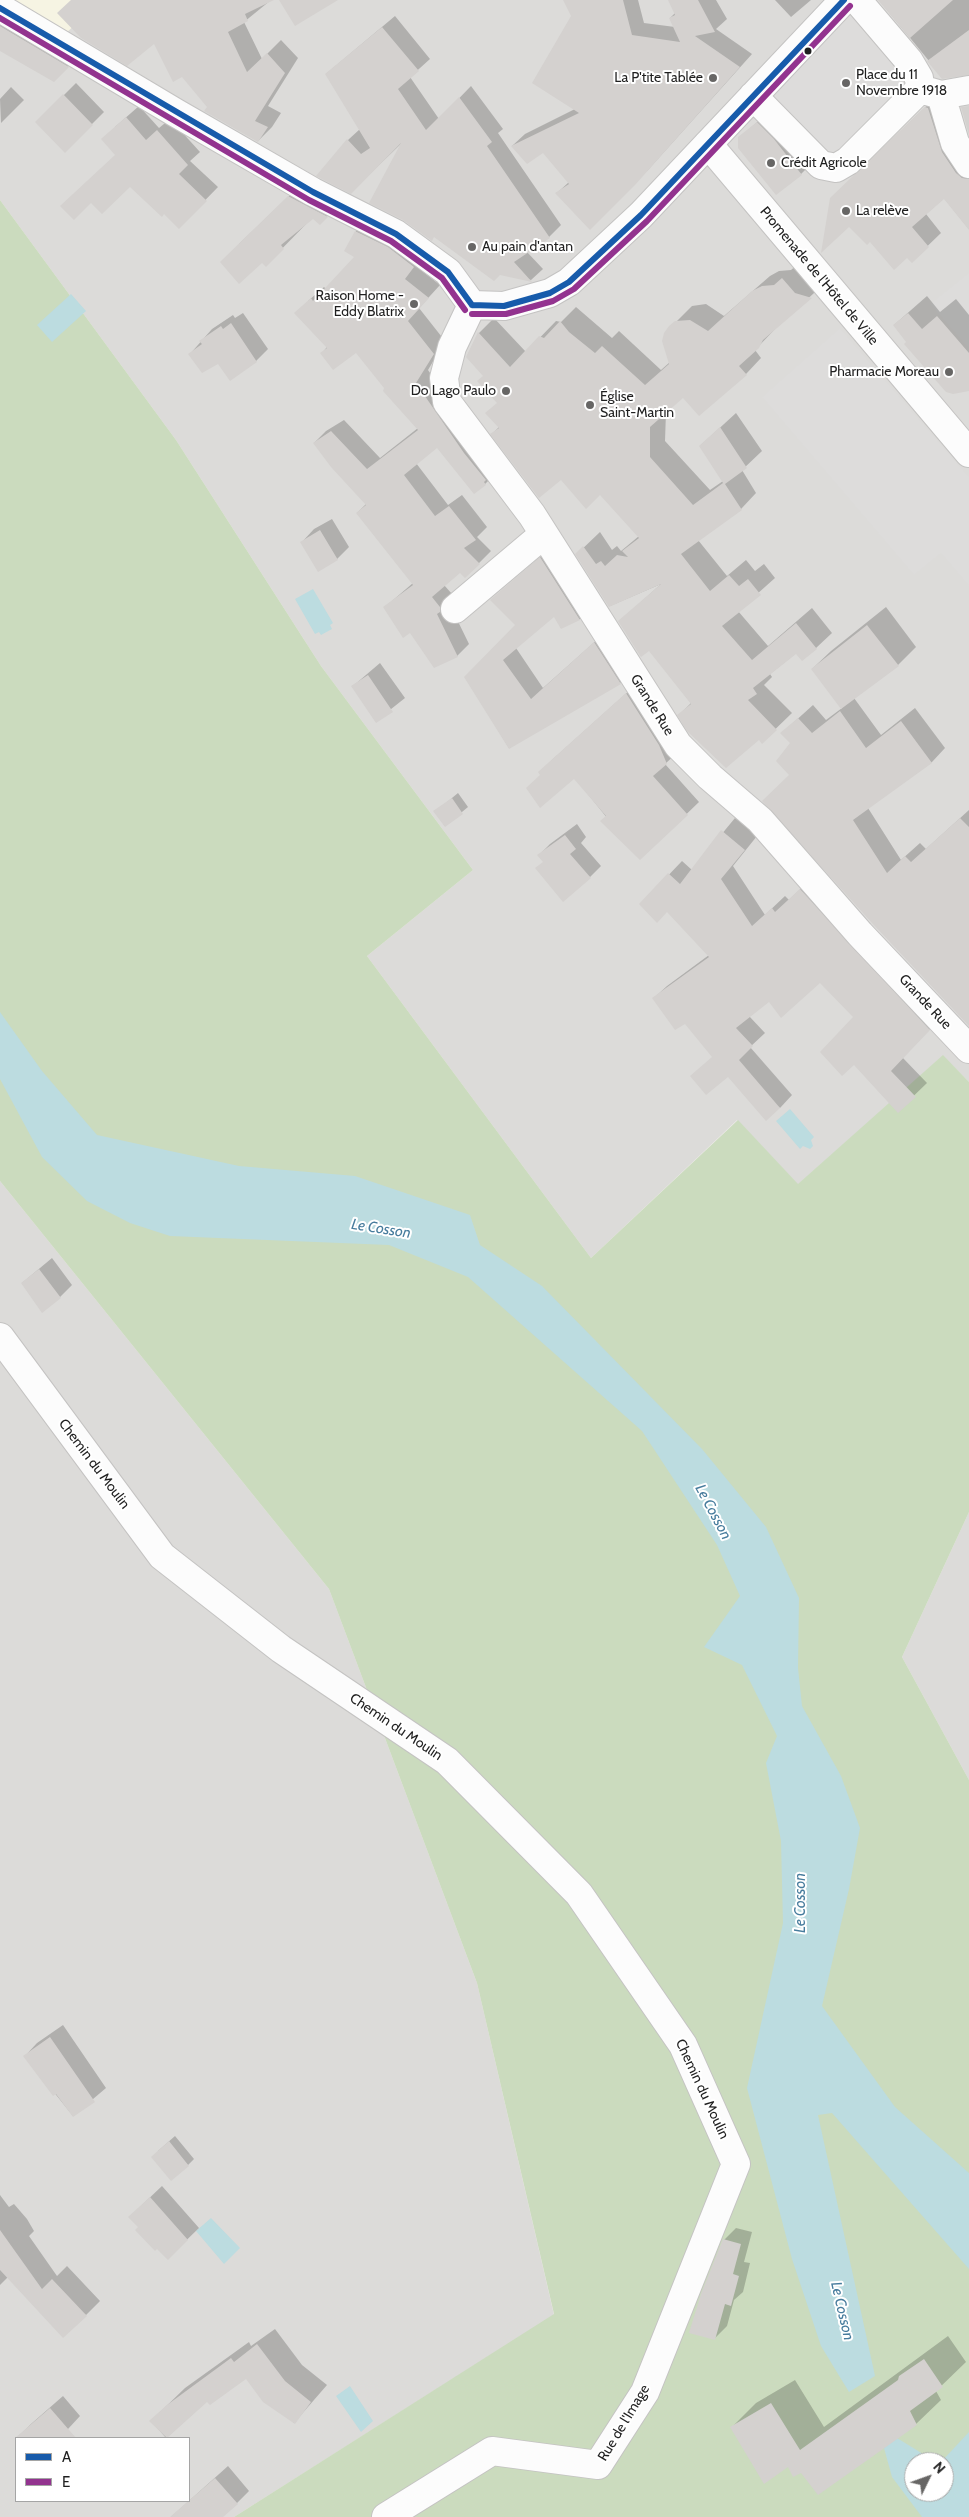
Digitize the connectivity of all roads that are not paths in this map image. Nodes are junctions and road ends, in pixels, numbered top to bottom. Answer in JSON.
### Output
{"nodes":[{"id":1,"x":844,"y":0,"type":"edge"},
{"id":2,"x":857,"y":0,"type":"edge"},
{"id":3,"x":0,"y":8,"type":"edge"},
{"id":4,"x":969,"y":90,"type":"edge"},
{"id":5,"x":931,"y":92,"type":"junction"},
{"id":6,"x":753,"y":96,"type":"junction"},
{"id":7,"x":708,"y":144,"type":"junction"},
{"id":8,"x":969,"y":164,"type":"edge"},
{"id":9,"x":472,"y":305,"type":"junction"},
{"id":10,"x":964,"y":438,"type":"edge"},
{"id":11,"x":544,"y":534,"type":"junction"},
{"id":12,"x":455,"y":609,"type":"dead end"},
{"id":13,"x":969,"y":1049,"type":"edge"},
{"id":14,"x":0,"y":1337,"type":"edge"},
{"id":15,"x":736,"y":2164,"type":"joint"},
{"id":16,"x":386,"y":2517,"type":"edge"}],
"edges":[{"from":1,"to":6,"type":"street"},
{"from":2,"to":5,"type":"street"},
{"from":3,"to":9,"type":"street"},
{"from":4,"to":5,"type":"street"},
{"from":5,"to":6,"type":"street"},
{"from":5,"to":8,"type":"street"},
{"from":6,"to":7,"type":"street"},
{"from":7,"to":9,"type":"street"},
{"from":7,"to":10,"type":"street","name":"Promenade de l'Hôtel de Ville"},
{"from":9,"to":11,"type":"street","name":"Grande Rue"},
{"from":11,"to":12,"type":"street"},
{"from":11,"to":13,"type":"street","name":"Grande Rue"},
{"from":14,"to":15,"type":"street","name":"Chemin du Moulin"},
{"from":15,"to":16,"type":"street","name":"Rue de l'Image"}]}
